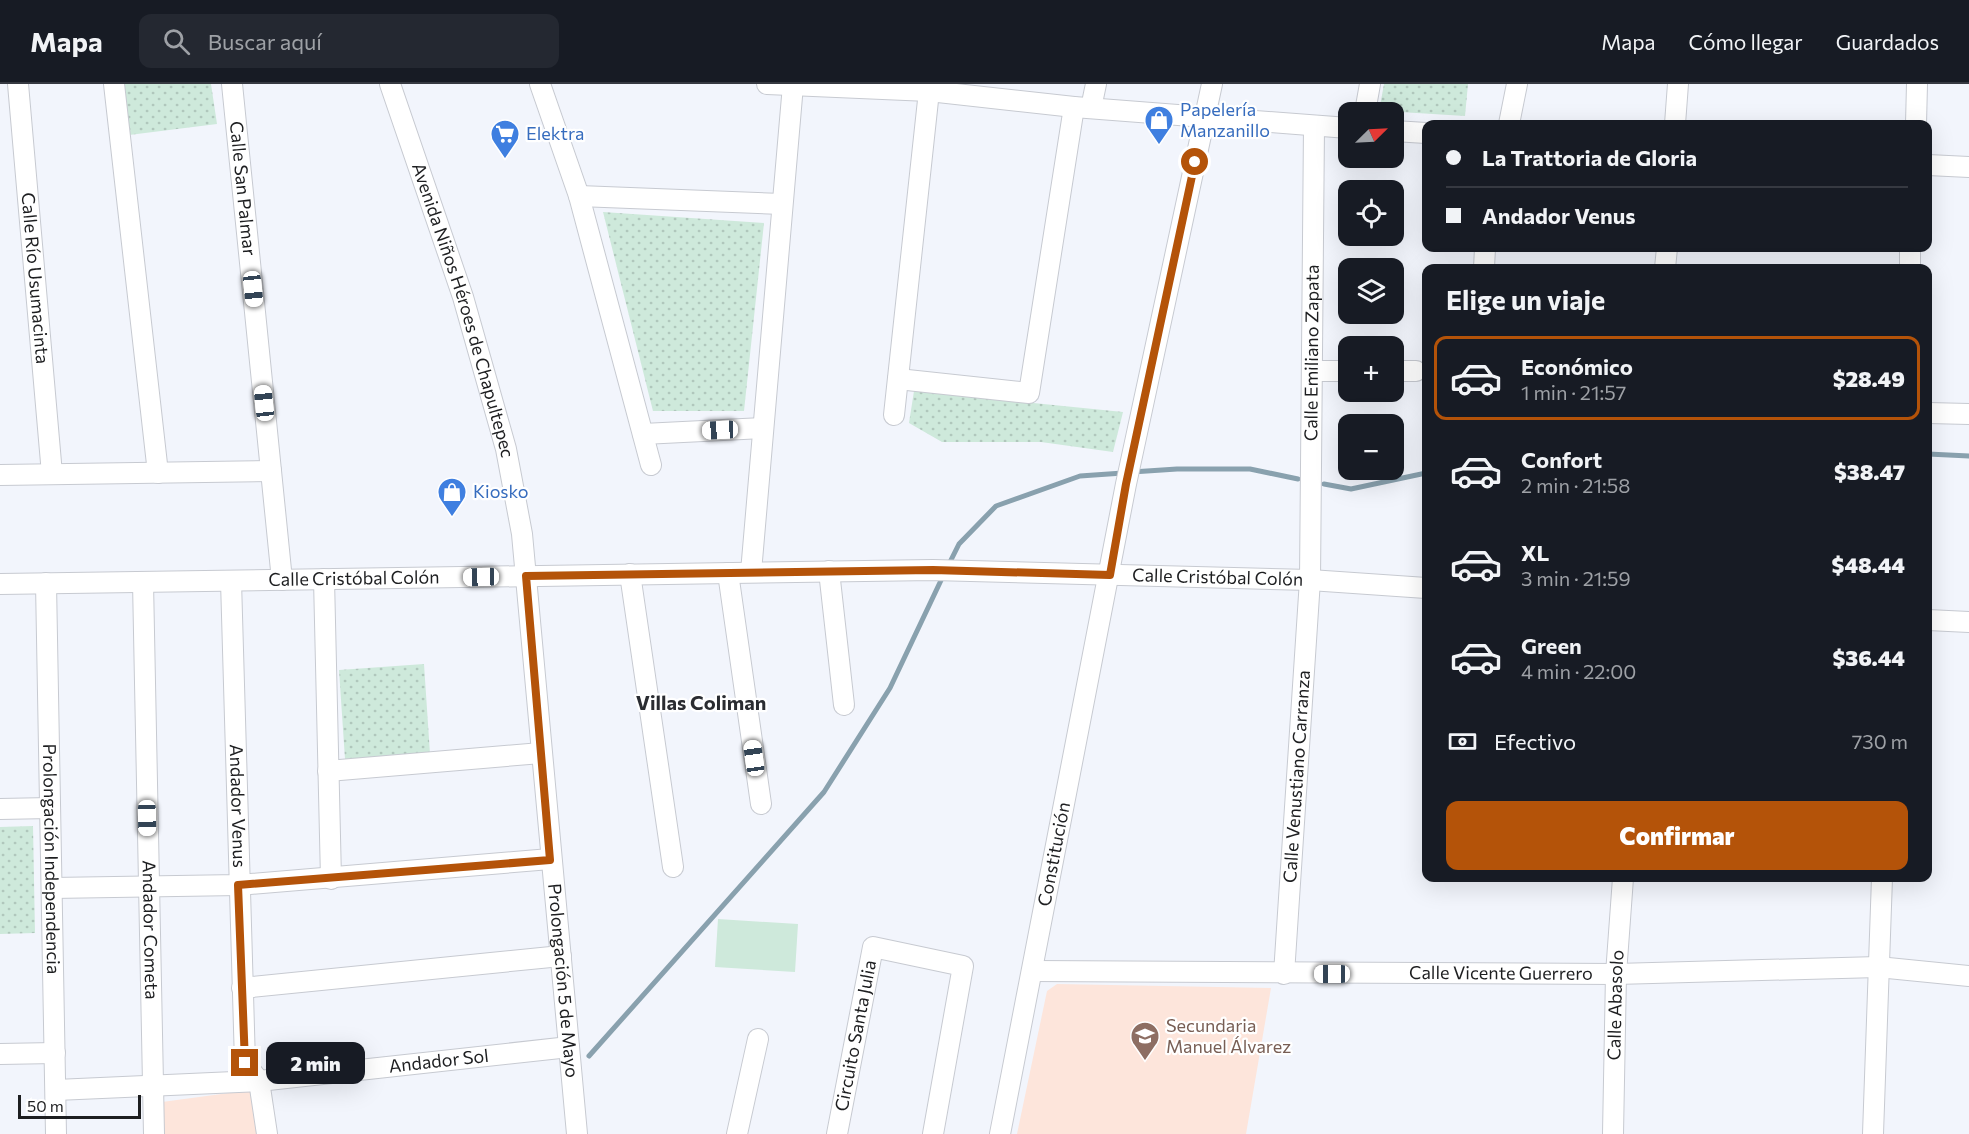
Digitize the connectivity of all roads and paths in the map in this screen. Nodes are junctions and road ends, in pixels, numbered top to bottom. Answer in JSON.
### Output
{"nodes":[{"id":1,"x":18,"y":84,"type":"edge"},
{"id":2,"x":114,"y":84,"type":"edge"},
{"id":3,"x":232,"y":84,"type":"edge"},
{"id":4,"x":390,"y":84,"type":"edge"},
{"id":5,"x":540,"y":84,"type":"edge"},
{"id":6,"x":767,"y":84,"type":"edge"},
{"id":7,"x":1096,"y":84,"type":"edge"},
{"id":8,"x":1212,"y":84,"type":"edge"},
{"id":9,"x":1370,"y":84,"type":"edge"},
{"id":10,"x":1517,"y":84,"type":"edge"},
{"id":11,"x":1678,"y":84,"type":"edge"},
{"id":12,"x":1917,"y":84,"type":"edge"},
{"id":13,"x":793,"y":85,"type":"edge"},
{"id":14,"x":929,"y":91,"type":"junction"},
{"id":15,"x":981,"y":91,"type":"edge"},
{"id":16,"x":1367,"y":102,"type":"edge"},
{"id":17,"x":1083,"y":108,"type":"junction"},
{"id":18,"x":1205,"y":115,"type":"junction"},
{"id":19,"x":1510,"y":120,"type":"edge"},
{"id":20,"x":1675,"y":120,"type":"edge"},
{"id":21,"x":1916,"y":120,"type":"edge"},
{"id":22,"x":1314,"y":126,"type":"junction"},
{"id":23,"x":1338,"y":127,"type":"edge"},
{"id":24,"x":1404,"y":132,"type":"edge"},
{"id":25,"x":1422,"y":133,"type":"edge"},
{"id":26,"x":1932,"y":165,"type":"edge"},
{"id":27,"x":1969,"y":167,"type":"edge"},
{"id":28,"x":579,"y":196,"type":"junction"},
{"id":29,"x":782,"y":204,"type":"junction"},
{"id":30,"x":1312,"y":371,"type":"junction"},
{"id":31,"x":1338,"y":371,"type":"edge"},
{"id":32,"x":1404,"y":371,"type":"edge"},
{"id":33,"x":1416,"y":371,"type":"dead end"},
{"id":34,"x":898,"y":379,"type":"junction"},
{"id":35,"x":1932,"y":413,"type":"edge"},
{"id":36,"x":1969,"y":414,"type":"edge"},
{"id":37,"x":894,"y":415,"type":"dead end"},
{"id":38,"x":763,"y":429,"type":"junction"},
{"id":39,"x":643,"y":434,"type":"junction"},
{"id":40,"x":651,"y":465,"type":"dead end"},
{"id":41,"x":271,"y":471,"type":"junction"},
{"id":42,"x":158,"y":472,"type":"junction"},
{"id":43,"x":0,"y":474,"type":"edge"},
{"id":44,"x":52,"y":474,"type":"junction"},
{"id":45,"x":829,"y":571,"type":"junction"},
{"id":46,"x":728,"y":573,"type":"junction"},
{"id":47,"x":751,"y":573,"type":"junction"},
{"id":48,"x":630,"y":574,"type":"junction"},
{"id":49,"x":1110,"y":575,"type":"junction"},
{"id":50,"x":526,"y":576,"type":"junction"},
{"id":51,"x":324,"y":579,"type":"junction"},
{"id":52,"x":231,"y":580,"type":"junction"},
{"id":53,"x":282,"y":580,"type":"junction"},
{"id":54,"x":1310,"y":580,"type":"junction"},
{"id":55,"x":143,"y":582,"type":"junction"},
{"id":56,"x":46,"y":583,"type":"junction"},
{"id":57,"x":0,"y":584,"type":"edge"},
{"id":58,"x":1422,"y":588,"type":"edge"},
{"id":59,"x":1932,"y":620,"type":"edge"},
{"id":60,"x":1969,"y":622,"type":"edge"},
{"id":61,"x":844,"y":705,"type":"dead end"},
{"id":62,"x":541,"y":753,"type":"junction"},
{"id":63,"x":328,"y":771,"type":"junction"},
{"id":64,"x":761,"y":804,"type":"dead end"},
{"id":65,"x":50,"y":808,"type":"junction"},
{"id":66,"x":0,"y":809,"type":"edge"},
{"id":67,"x":550,"y":860,"type":"junction"},
{"id":68,"x":674,"y":867,"type":"dead end"},
{"id":69,"x":331,"y":879,"type":"junction"},
{"id":70,"x":1623,"y":882,"type":"edge"},
{"id":71,"x":1882,"y":882,"type":"edge"},
{"id":72,"x":238,"y":885,"type":"junction"},
{"id":73,"x":52,"y":888,"type":"junction"},
{"id":74,"x":148,"y":888,"type":"junction"},
{"id":75,"x":561,"y":956,"type":"junction"},
{"id":76,"x":1878,"y":967,"type":"junction"},
{"id":77,"x":1033,"y":971,"type":"junction"},
{"id":78,"x":1284,"y":974,"type":"junction"},
{"id":79,"x":1616,"y":974,"type":"junction"},
{"id":80,"x":1969,"y":976,"type":"edge"},
{"id":81,"x":242,"y":988,"type":"junction"},
{"id":82,"x":758,"y":1039,"type":"dead end"},
{"id":83,"x":569,"y":1047,"type":"junction"},
{"id":84,"x":55,"y":1053,"type":"junction"},
{"id":85,"x":0,"y":1054,"type":"edge"},
{"id":86,"x":259,"y":1081,"type":"junction"},
{"id":87,"x":153,"y":1086,"type":"junction"},
{"id":88,"x":56,"y":1090,"type":"junction"},
{"id":89,"x":1876,"y":1132,"type":"edge"},
{"id":90,"x":56,"y":1134,"type":"edge"},
{"id":91,"x":154,"y":1134,"type":"edge"},
{"id":92,"x":267,"y":1134,"type":"edge"},
{"id":93,"x":578,"y":1134,"type":"edge"},
{"id":94,"x":737,"y":1134,"type":"edge"},
{"id":95,"x":837,"y":1134,"type":"edge"},
{"id":96,"x":933,"y":1134,"type":"edge"},
{"id":97,"x":1000,"y":1134,"type":"edge"},
{"id":98,"x":1613,"y":1134,"type":"edge"}],
"edges":[{"from":1,"to":44,"type":"street","name":"Calle Río Usumacinta"},
{"from":2,"to":42,"type":"street"},
{"from":3,"to":41,"type":"street","name":"Calle San Palmar"},
{"from":4,"to":50,"type":"street","name":"Avenida Niños Héroes de Chapultepec"},
{"from":5,"to":28,"type":"street"},
{"from":6,"to":13,"type":"street"},
{"from":7,"to":17,"type":"street"},
{"from":8,"to":18,"type":"street","name":"Constitución"},
{"from":9,"to":16,"type":"street"},
{"from":10,"to":19,"type":"street"},
{"from":11,"to":20,"type":"street"},
{"from":12,"to":21,"type":"street"},
{"from":13,"to":14,"type":"street"},
{"from":13,"to":29,"type":"street"},
{"from":14,"to":15,"type":"street"},
{"from":14,"to":34,"type":"street"},
{"from":15,"to":17,"type":"street"},
{"from":17,"to":18,"type":"street"},
{"from":17,"to":34,"type":"street"},
{"from":18,"to":22,"type":"street"},
{"from":18,"to":49,"type":"street","name":"Constitución"},
{"from":22,"to":23,"type":"street"},
{"from":22,"to":30,"type":"street","name":"Calle Emiliano Zapata"},
{"from":24,"to":25,"type":"street"},
{"from":26,"to":27,"type":"street"},
{"from":28,"to":29,"type":"street"},
{"from":28,"to":39,"type":"street"},
{"from":29,"to":38,"type":"street"},
{"from":30,"to":31,"type":"street"},
{"from":30,"to":54,"type":"street","name":"Calle Emiliano Zapata"},
{"from":32,"to":33,"type":"street"},
{"from":34,"to":37,"type":"street"},
{"from":35,"to":36,"type":"street"},
{"from":38,"to":39,"type":"street"},
{"from":38,"to":47,"type":"street"},
{"from":39,"to":40,"type":"street"},
{"from":41,"to":42,"type":"street"},
{"from":41,"to":53,"type":"street","name":"Calle San Palmar"},
{"from":42,"to":44,"type":"street"},
{"from":43,"to":44,"type":"street"},
{"from":45,"to":47,"type":"street","name":"Calle Cristóbal Colón"},
{"from":45,"to":49,"type":"street","name":"Calle Cristóbal Colón"},
{"from":45,"to":61,"type":"street"},
{"from":46,"to":47,"type":"street","name":"Calle Cristóbal Colón"},
{"from":46,"to":48,"type":"street","name":"Calle Cristóbal Colón"},
{"from":46,"to":64,"type":"street"},
{"from":48,"to":50,"type":"street","name":"Calle Cristóbal Colón"},
{"from":48,"to":68,"type":"street"},
{"from":49,"to":54,"type":"street","name":"Calle Cristóbal Colón"},
{"from":49,"to":77,"type":"street","name":"Constitución"},
{"from":50,"to":51,"type":"street","name":"Calle Cristóbal Colón"},
{"from":50,"to":62,"type":"street","name":"Prolongación 5 de Mayo"},
{"from":51,"to":53,"type":"street","name":"Calle Cristóbal Colón"},
{"from":51,"to":63,"type":"street"},
{"from":52,"to":53,"type":"street","name":"Calle Cristóbal Colón"},
{"from":52,"to":55,"type":"street","name":"Calle Cristóbal Colón"},
{"from":52,"to":72,"type":"street","name":"Andador Venus"},
{"from":54,"to":58,"type":"street","name":"Calle Cristóbal Colón"},
{"from":54,"to":78,"type":"street","name":"Calle Venustiano Carranza"},
{"from":55,"to":56,"type":"street","name":"Calle Cristóbal Colón"},
{"from":55,"to":74,"type":"street","name":"Andador Cometa"},
{"from":56,"to":57,"type":"street","name":"Calle Cristóbal Colón"},
{"from":56,"to":65,"type":"street","name":"Prolongación Independencia"},
{"from":59,"to":60,"type":"street"},
{"from":62,"to":63,"type":"street"},
{"from":62,"to":67,"type":"street","name":"Prolongación 5 de Mayo"},
{"from":63,"to":69,"type":"street"},
{"from":65,"to":66,"type":"street"},
{"from":65,"to":73,"type":"street","name":"Prolongación Independencia"},
{"from":67,"to":69,"type":"street"},
{"from":67,"to":75,"type":"street","name":"Prolongación 5 de Mayo"},
{"from":69,"to":72,"type":"street"},
{"from":70,"to":79,"type":"street","name":"Calle Abasolo"},
{"from":71,"to":76,"type":"street"},
{"from":72,"to":74,"type":"street"},
{"from":72,"to":81,"type":"street","name":"Andador Venus"},
{"from":73,"to":74,"type":"street"},
{"from":73,"to":84,"type":"street","name":"Prolongación Independencia"},
{"from":74,"to":87,"type":"street","name":"Andador Cometa"},
{"from":75,"to":81,"type":"street"},
{"from":75,"to":83,"type":"street","name":"Prolongación 5 de Mayo"},
{"from":76,"to":79,"type":"street","name":"Calle Vicente Guerrero"},
{"from":76,"to":80,"type":"street","name":"Calle Vicente Guerrero"},
{"from":76,"to":89,"type":"street"},
{"from":77,"to":78,"type":"street","name":"Calle Vicente Guerrero"},
{"from":77,"to":97,"type":"street","name":"Constitución"},
{"from":78,"to":79,"type":"street","name":"Calle Vicente Guerrero"},
{"from":79,"to":98,"type":"street","name":"Calle Abasolo"},
{"from":81,"to":86,"type":"street","name":"Andador Venus"},
{"from":82,"to":94,"type":"street"},
{"from":83,"to":86,"type":"street","name":"Andador Sol"},
{"from":83,"to":93,"type":"street","name":"Prolongación 5 de Mayo"},
{"from":84,"to":85,"type":"street"},
{"from":84,"to":88,"type":"street","name":"Prolongación Independencia"},
{"from":86,"to":87,"type":"street","name":"Andador Sol"},
{"from":86,"to":92,"type":"street","name":"Andador Venus"},
{"from":87,"to":88,"type":"street","name":"Andador Sol"},
{"from":87,"to":91,"type":"street","name":"Andador Cometa"},
{"from":88,"to":90,"type":"street","name":"Prolongación Independencia"},
{"from":95,"to":96,"type":"street","name":"Circuito Santa Julia"}]}
